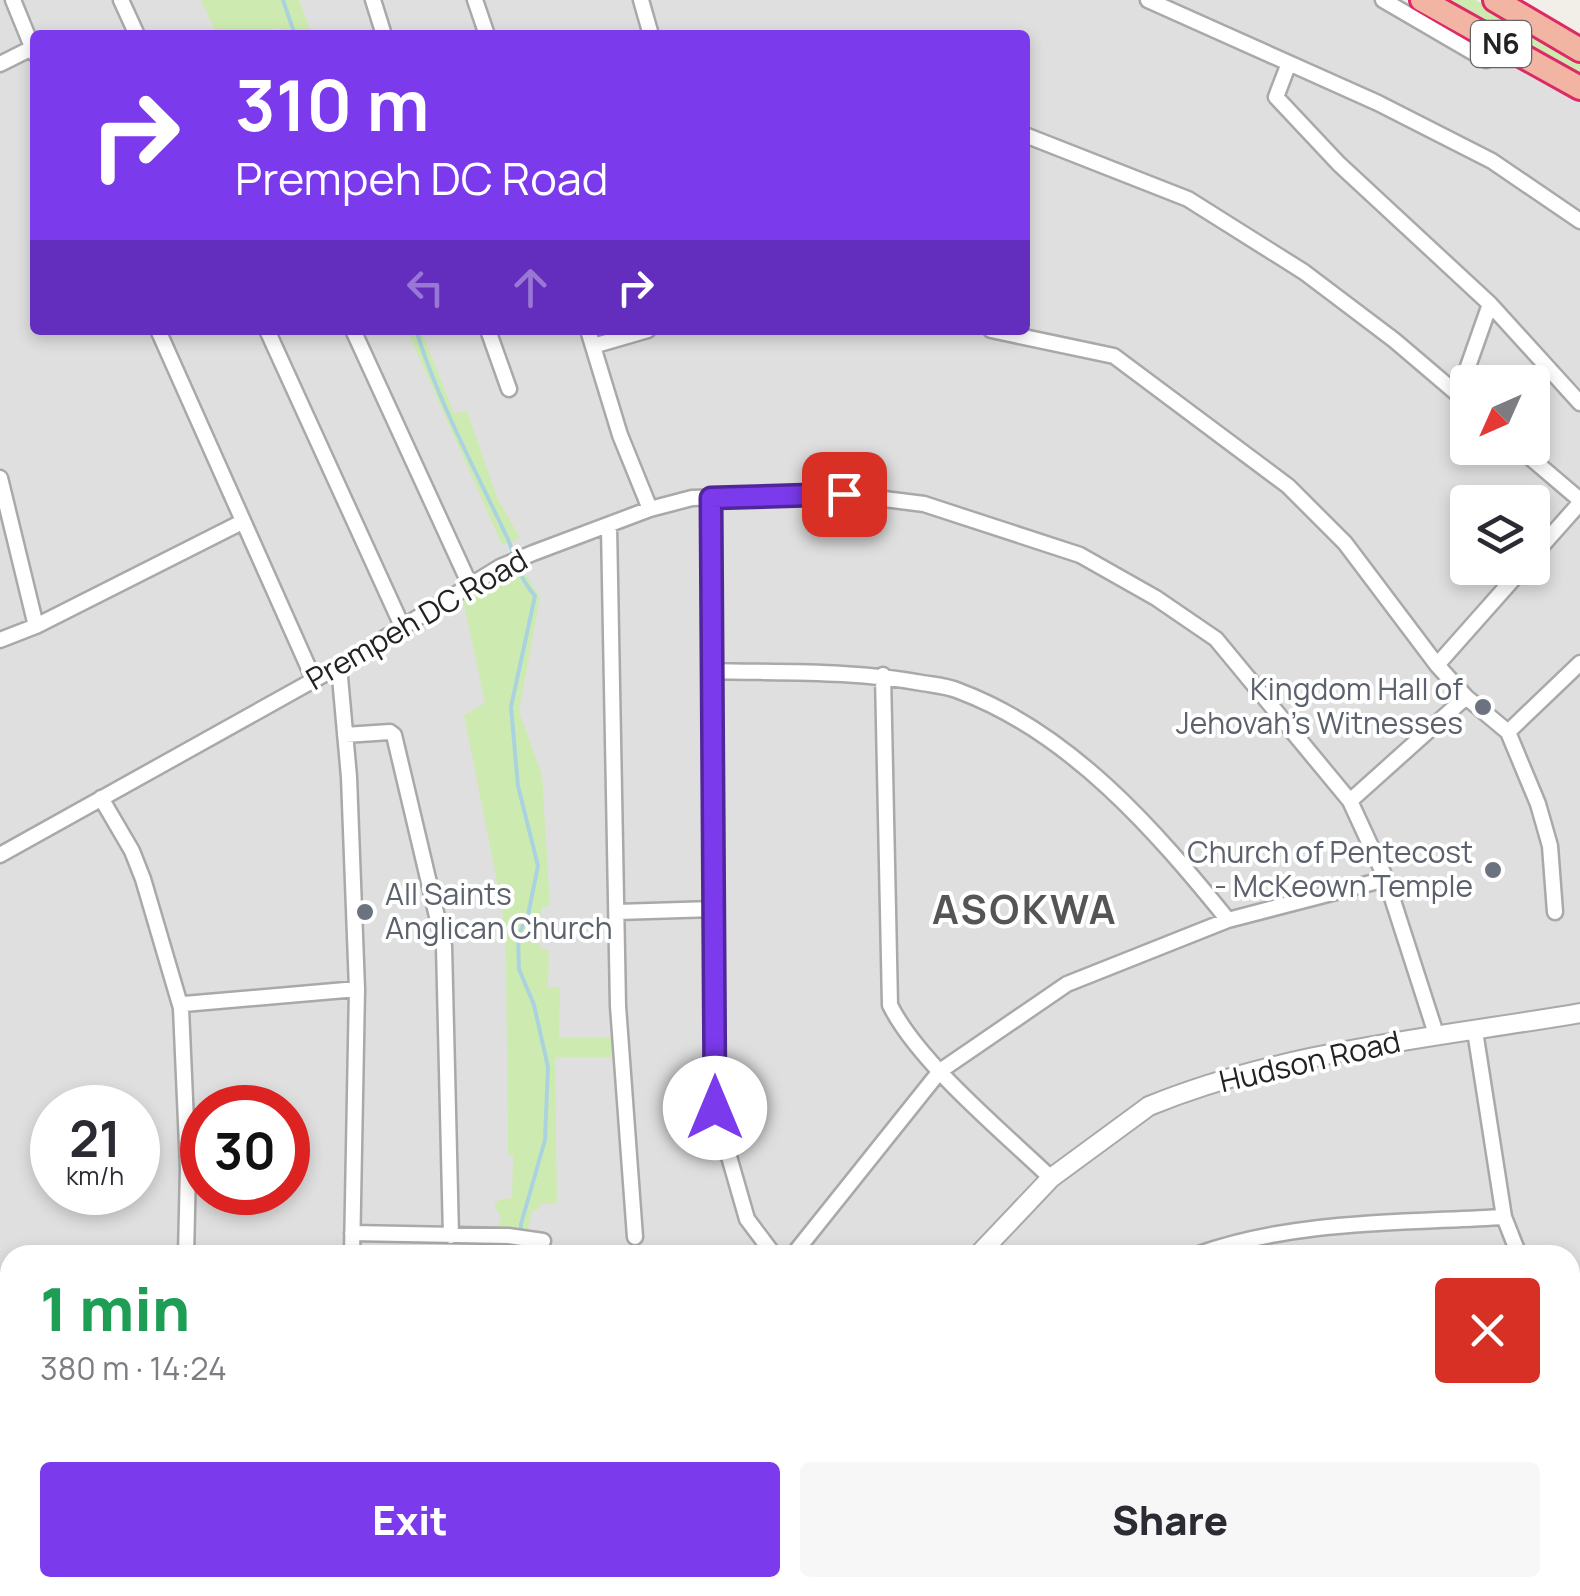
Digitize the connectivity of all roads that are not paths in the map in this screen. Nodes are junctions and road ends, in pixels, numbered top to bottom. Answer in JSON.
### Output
{"nodes":[{"id":1,"x":12,"y":0,"type":"edge"},
{"id":2,"x":122,"y":0,"type":"edge"},
{"id":3,"x":373,"y":0,"type":"edge"},
{"id":4,"x":475,"y":0,"type":"edge"},
{"id":5,"x":641,"y":0,"type":"edge"},
{"id":6,"x":1148,"y":0,"type":"edge"},
{"id":7,"x":1383,"y":0,"type":"edge"},
{"id":8,"x":1422,"y":0,"type":"edge"},
{"id":9,"x":1496,"y":0,"type":"edge"},
{"id":10,"x":134,"y":30,"type":"edge"},
{"id":11,"x":382,"y":30,"type":"edge"},
{"id":12,"x":486,"y":30,"type":"edge"},
{"id":13,"x":650,"y":30,"type":"edge"},
{"id":14,"x":30,"y":44,"type":"edge"},
{"id":15,"x":1580,"y":50,"type":"edge"},
{"id":16,"x":30,"y":52,"type":"edge"},
{"id":17,"x":1486,"y":60,"type":"dead end"},
{"id":18,"x":1289,"y":63,"type":"junction"},
{"id":19,"x":0,"y":64,"type":"edge"},
{"id":20,"x":1580,"y":88,"type":"edge"},
{"id":21,"x":1030,"y":137,"type":"edge"},
{"id":22,"x":1580,"y":222,"type":"edge"},
{"id":23,"x":1490,"y":304,"type":"junction"},
{"id":24,"x":160,"y":335,"type":"edge"},
{"id":25,"x":269,"y":335,"type":"edge"},
{"id":26,"x":356,"y":335,"type":"edge"},
{"id":27,"x":490,"y":335,"type":"edge"},
{"id":28,"x":590,"y":335,"type":"edge"},
{"id":29,"x":631,"y":335,"type":"edge"},
{"id":30,"x":1015,"y":335,"type":"edge"},
{"id":31,"x":593,"y":346,"type":"junction"},
{"id":32,"x":1473,"y":365,"type":"edge"},
{"id":33,"x":509,"y":388,"type":"dead end"},
{"id":34,"x":1450,"y":388,"type":"edge"},
{"id":35,"x":1580,"y":403,"type":"edge"},
{"id":36,"x":1539,"y":465,"type":"edge"},
{"id":37,"x":0,"y":478,"type":"edge"},
{"id":38,"x":711,"y":498,"type":"junction"},
{"id":39,"x":1580,"y":501,"type":"edge"},
{"id":40,"x":650,"y":509,"type":"junction"},
{"id":41,"x":242,"y":522,"type":"junction"},
{"id":42,"x":609,"y":526,"type":"junction"},
{"id":43,"x":1550,"y":536,"type":"edge"},
{"id":44,"x":470,"y":585,"type":"junction"},
{"id":45,"x":1508,"y":585,"type":"edge"},
{"id":46,"x":36,"y":626,"type":"junction"},
{"id":47,"x":402,"y":628,"type":"junction"},
{"id":48,"x":0,"y":640,"type":"edge"},
{"id":49,"x":1580,"y":663,"type":"edge"},
{"id":50,"x":1437,"y":665,"type":"junction"},
{"id":51,"x":340,"y":666,"type":"junction"},
{"id":52,"x":710,"y":670,"type":"junction"},
{"id":53,"x":883,"y":675,"type":"junction"},
{"id":54,"x":314,"y":680,"type":"junction"},
{"id":55,"x":1466,"y":697,"type":"junction"},
{"id":56,"x":1508,"y":732,"type":"junction"},
{"id":57,"x":345,"y":735,"type":"junction"},
{"id":58,"x":102,"y":798,"type":"junction"},
{"id":59,"x":1350,"y":801,"type":"junction"},
{"id":60,"x":0,"y":854,"type":"edge"},
{"id":61,"x":1386,"y":879,"type":"junction"},
{"id":62,"x":714,"y":909,"type":"junction"},
{"id":63,"x":617,"y":912,"type":"junction"},
{"id":64,"x":1555,"y":912,"type":"dead end"},
{"id":65,"x":1228,"y":920,"type":"junction"},
{"id":66,"x":357,"y":988,"type":"junction"},
{"id":67,"x":181,"y":1008,"type":"junction"},
{"id":68,"x":1580,"y":1014,"type":"edge"},
{"id":69,"x":1475,"y":1031,"type":"junction"},
{"id":70,"x":1436,"y":1034,"type":"junction"},
{"id":71,"x":940,"y":1070,"type":"junction"},
{"id":72,"x":1051,"y":1178,"type":"junction"},
{"id":73,"x":1504,"y":1217,"type":"junction"},
{"id":74,"x":352,"y":1233,"type":"junction"},
{"id":75,"x":451,"y":1236,"type":"junction"},
{"id":76,"x":635,"y":1237,"type":"dead end"},
{"id":77,"x":543,"y":1241,"type":"dead end"},
{"id":78,"x":186,"y":1245,"type":"edge"},
{"id":79,"x":352,"y":1245,"type":"edge"},
{"id":80,"x":767,"y":1245,"type":"edge"},
{"id":81,"x":801,"y":1245,"type":"edge"},
{"id":82,"x":987,"y":1245,"type":"edge"},
{"id":83,"x":1232,"y":1245,"type":"edge"},
{"id":84,"x":1515,"y":1245,"type":"edge"}],
"edges":[{"from":1,"to":14,"type":"street"},
{"from":2,"to":10,"type":"street"},
{"from":3,"to":11,"type":"street"},
{"from":4,"to":12,"type":"street"},
{"from":5,"to":13,"type":"street"},
{"from":6,"to":18,"type":"street"},
{"from":7,"to":17,"type":"street"},
{"from":8,"to":20,"type":"highway","number":"N6"},
{"from":9,"to":15,"type":"highway","number":"N6"},
{"from":16,"to":19,"type":"street"},
{"from":18,"to":22,"type":"street"},
{"from":18,"to":23,"type":"street"},
{"from":21,"to":34,"type":"street"},
{"from":23,"to":32,"type":"street"},
{"from":23,"to":35,"type":"street"},
{"from":24,"to":41,"type":"street"},
{"from":25,"to":47,"type":"street"},
{"from":26,"to":44,"type":"street"},
{"from":27,"to":33,"type":"street"},
{"from":28,"to":31,"type":"street"},
{"from":29,"to":31,"type":"street"},
{"from":30,"to":50,"type":"street"},
{"from":31,"to":40,"type":"street"},
{"from":36,"to":39,"type":"street"},
{"from":37,"to":46,"type":"street"},
{"from":38,"to":40,"type":"street","name":"Prempeh DC Road"},
{"from":38,"to":52,"type":"street"},
{"from":38,"to":59,"type":"street","name":"Prempeh DC Road"},
{"from":39,"to":43,"type":"street"},
{"from":40,"to":42,"type":"street","name":"Prempeh DC Road"},
{"from":41,"to":46,"type":"street"},
{"from":41,"to":54,"type":"street"},
{"from":42,"to":44,"type":"street","name":"Prempeh DC Road"},
{"from":42,"to":63,"type":"street"},
{"from":44,"to":47,"type":"street","name":"Prempeh DC Road"},
{"from":45,"to":50,"type":"street"},
{"from":46,"to":48,"type":"street"},
{"from":47,"to":51,"type":"street","name":"Prempeh DC Road"},
{"from":49,"to":56,"type":"street"},
{"from":50,"to":55,"type":"street"},
{"from":51,"to":54,"type":"street","name":"Prempeh DC Road"},
{"from":51,"to":57,"type":"street"},
{"from":52,"to":53,"type":"street"},
{"from":52,"to":62,"type":"street"},
{"from":53,"to":65,"type":"street"},
{"from":53,"to":71,"type":"street"},
{"from":54,"to":58,"type":"street","name":"Prempeh DC Road"},
{"from":55,"to":56,"type":"street"},
{"from":55,"to":59,"type":"street"},
{"from":56,"to":64,"type":"street"},
{"from":57,"to":66,"type":"street"},
{"from":57,"to":75,"type":"street"},
{"from":58,"to":60,"type":"street","name":"Prempeh DC Road"},
{"from":58,"to":67,"type":"street"},
{"from":59,"to":61,"type":"street","name":"Prempeh DC Road"},
{"from":61,"to":65,"type":"street"},
{"from":61,"to":70,"type":"street","name":"Prempeh DC Road"},
{"from":62,"to":63,"type":"street"},
{"from":62,"to":80,"type":"street"},
{"from":63,"to":76,"type":"street"},
{"from":65,"to":71,"type":"street"},
{"from":66,"to":67,"type":"street"},
{"from":66,"to":74,"type":"street"},
{"from":67,"to":78,"type":"street"},
{"from":68,"to":69,"type":"street","name":"Hudson Road"},
{"from":69,"to":70,"type":"street","name":"Hudson Road"},
{"from":69,"to":73,"type":"street"},
{"from":70,"to":72,"type":"street","name":"Hudson Road"},
{"from":71,"to":72,"type":"street"},
{"from":71,"to":81,"type":"street"},
{"from":72,"to":82,"type":"street","name":"Hudson Road"},
{"from":73,"to":83,"type":"street"},
{"from":73,"to":84,"type":"street"},
{"from":74,"to":75,"type":"street"},
{"from":74,"to":79,"type":"street"},
{"from":75,"to":77,"type":"street"}]}
